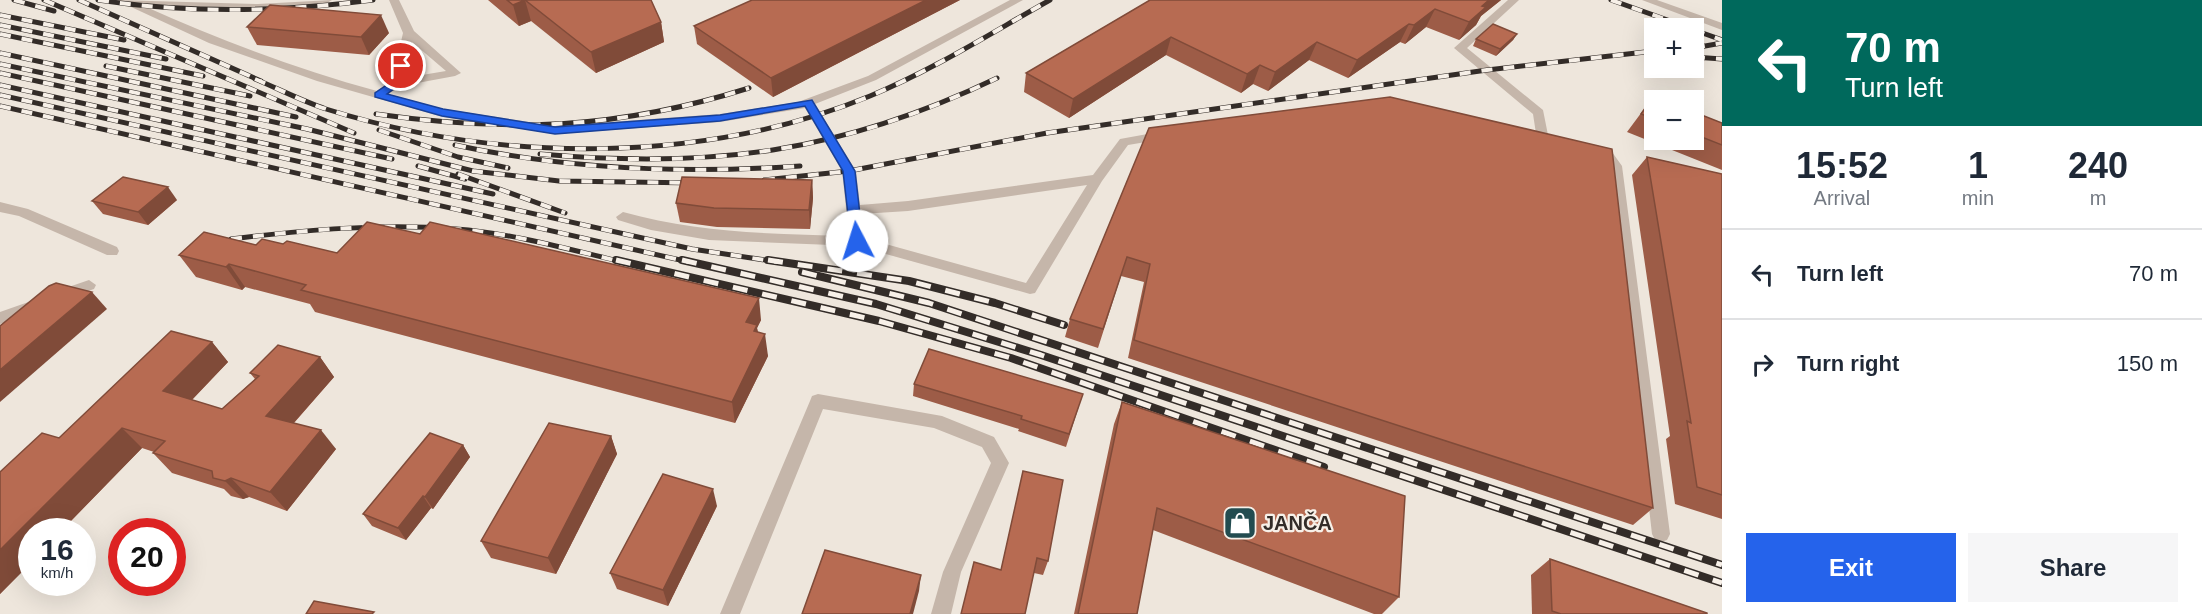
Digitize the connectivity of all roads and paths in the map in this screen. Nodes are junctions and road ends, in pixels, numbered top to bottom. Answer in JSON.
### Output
{"nodes":[{"id":1,"x":327,"y":0,"type":"edge"},
{"id":2,"x":394,"y":0,"type":"edge"},
{"id":3,"x":1018,"y":0,"type":"edge"},
{"id":4,"x":1514,"y":0,"type":"edge"},
{"id":5,"x":1647,"y":0,"type":"edge"},
{"id":6,"x":126,"y":1,"type":"edge"},
{"id":7,"x":1722,"y":27,"type":"edge"},
{"id":8,"x":409,"y":33,"type":"junction"},
{"id":9,"x":396,"y":83,"type":"junction"},
{"id":10,"x":379,"y":95,"type":"junction"},
{"id":11,"x":808,"y":103,"type":"junction"},
{"id":12,"x":1182,"y":133,"type":"edge"},
{"id":13,"x":1543,"y":140,"type":"edge"},
{"id":14,"x":1585,"y":150,"type":"edge"},
{"id":15,"x":1097,"y":179,"type":"junction"},
{"id":16,"x":0,"y":207,"type":"edge"},
{"id":17,"x":855,"y":210,"type":"junction"},
{"id":18,"x":623,"y":218,"type":"dead end"},
{"id":19,"x":857,"y":241,"type":"junction"},
{"id":20,"x":112,"y":251,"type":"dead end"},
{"id":21,"x":89,"y":285,"type":"dead end"},
{"id":22,"x":0,"y":318,"type":"edge"},
{"id":23,"x":1661,"y":534,"type":"dead end"},
{"id":24,"x":730,"y":614,"type":"edge"},
{"id":25,"x":941,"y":614,"type":"edge"}],
"edges":[{"from":1,"to":6,"type":"street"},
{"from":2,"to":8,"type":"street"},
{"from":3,"to":11,"type":"street"},
{"from":4,"to":13,"type":"street"},
{"from":5,"to":7,"type":"street"},
{"from":6,"to":10,"type":"street"},
{"from":8,"to":9,"type":"street"},
{"from":8,"to":9,"type":"street"},
{"from":9,"to":10,"type":"street"},
{"from":10,"to":11,"type":"street"},
{"from":11,"to":17,"type":"street"},
{"from":12,"to":15,"type":"street"},
{"from":14,"to":23,"type":"street"},
{"from":15,"to":17,"type":"street"},
{"from":15,"to":19,"type":"street"},
{"from":16,"to":20,"type":"street"},
{"from":17,"to":19,"type":"street"},
{"from":18,"to":19,"type":"street"},
{"from":21,"to":22,"type":"street"},
{"from":24,"to":25,"type":"street"}]}
